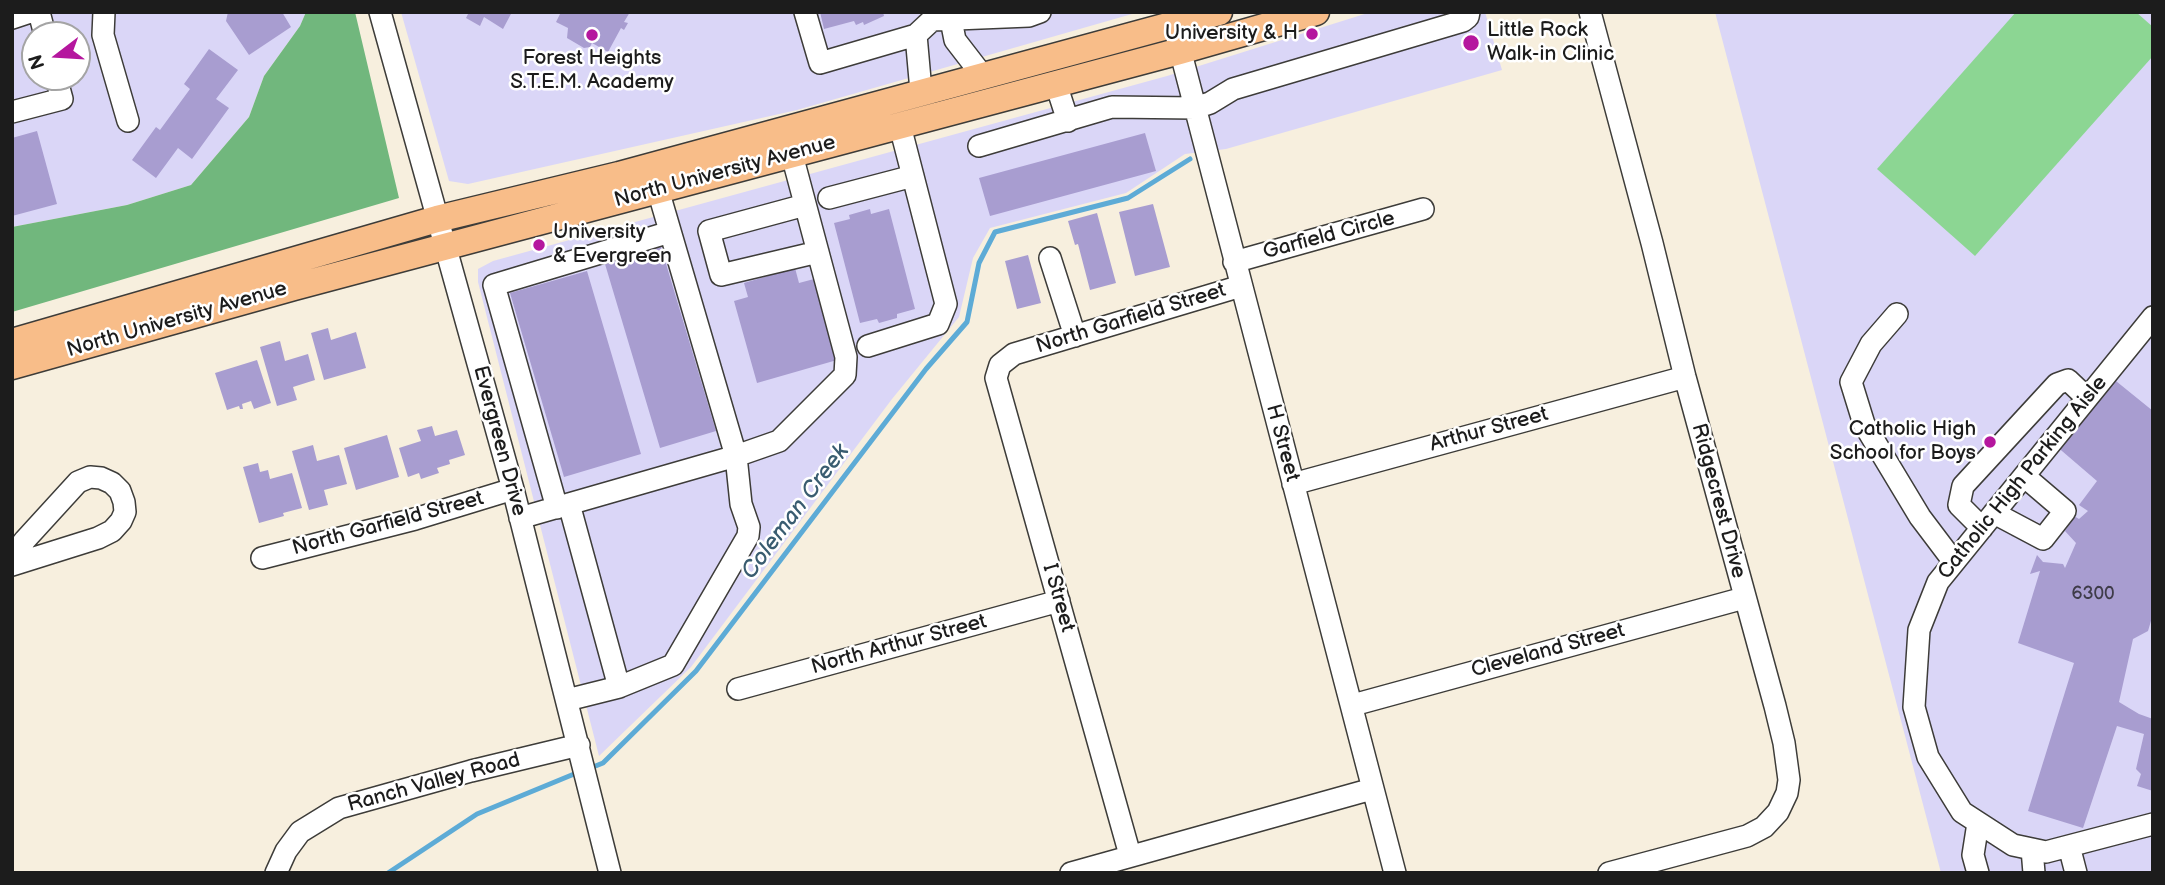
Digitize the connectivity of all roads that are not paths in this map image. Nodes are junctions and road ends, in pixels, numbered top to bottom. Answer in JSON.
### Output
{"nodes":[{"id":1,"x":30,"y":12,"type":"edge"},
{"id":2,"x":104,"y":12,"type":"edge"},
{"id":3,"x":805,"y":12,"type":"edge"},
{"id":4,"x":1040,"y":12,"type":"edge"},
{"id":5,"x":1219,"y":12,"type":"edge"},
{"id":6,"x":1316,"y":12,"type":"edge"},
{"id":7,"x":1469,"y":12,"type":"edge"},
{"id":8,"x":1590,"y":12,"type":"edge"},
{"id":9,"x":385,"y":15,"type":"edge"},
{"id":10,"x":12,"y":18,"type":"edge"},
{"id":11,"x":1171,"y":19,"type":"edge"},
{"id":12,"x":951,"y":20,"type":"junction"},
{"id":13,"x":916,"y":35,"type":"junction"},
{"id":14,"x":1180,"y":51,"type":"junction"},
{"id":15,"x":982,"y":75,"type":"junction"},
{"id":16,"x":1056,"y":84,"type":"junction"},
{"id":17,"x":60,"y":91,"type":"edge"},
{"id":18,"x":921,"y":92,"type":"junction"},
{"id":19,"x":1195,"y":108,"type":"junction"},
{"id":20,"x":12,"y":112,"type":"edge"},
{"id":21,"x":128,"y":121,"type":"dead end"},
{"id":22,"x":1068,"y":121,"type":"junction"},
{"id":23,"x":900,"y":126,"type":"junction"},
{"id":24,"x":979,"y":146,"type":"dead end"},
{"id":25,"x":792,"y":155,"type":"junction"},
{"id":26,"x":913,"y":176,"type":"junction"},
{"id":27,"x":657,"y":190,"type":"junction"},
{"id":28,"x":829,"y":198,"type":"dead end"},
{"id":29,"x":805,"y":205,"type":"junction"},
{"id":30,"x":1423,"y":209,"type":"dead end"},
{"id":31,"x":437,"y":219,"type":"junction"},
{"id":32,"x":670,"y":232,"type":"junction"},
{"id":33,"x":446,"y":247,"type":"junction"},
{"id":34,"x":818,"y":252,"type":"junction"},
{"id":35,"x":1050,"y":258,"type":"dead end"},
{"id":36,"x":1234,"y":262,"type":"junction"},
{"id":37,"x":1241,"y":286,"type":"junction"},
{"id":38,"x":1897,"y":314,"type":"dead end"},
{"id":39,"x":2150,"y":326,"type":"edge"},
{"id":40,"x":1075,"y":336,"type":"junction"},
{"id":41,"x":12,"y":342,"type":"edge"},
{"id":42,"x":867,"y":346,"type":"dead end"},
{"id":43,"x":1021,"y":352,"type":"joint"},
{"id":44,"x":12,"y":366,"type":"edge"},
{"id":45,"x":1685,"y":377,"type":"junction"},
{"id":46,"x":2087,"y":398,"type":"junction"},
{"id":47,"x":736,"y":456,"type":"junction"},
{"id":48,"x":2024,"y":476,"type":"junction"},
{"id":49,"x":1293,"y":484,"type":"junction"},
{"id":50,"x":513,"y":489,"type":"junction"},
{"id":51,"x":563,"y":506,"type":"junction"},
{"id":52,"x":520,"y":518,"type":"junction"},
{"id":53,"x":1988,"y":521,"type":"junction"},
{"id":54,"x":12,"y":557,"type":"edge"},
{"id":55,"x":262,"y":558,"type":"dead end"},
{"id":56,"x":1954,"y":562,"type":"junction"},
{"id":57,"x":12,"y":565,"type":"edge"},
{"id":58,"x":1744,"y":598,"type":"junction"},
{"id":59,"x":1059,"y":601,"type":"junction"},
{"id":60,"x":619,"y":687,"type":"junction"},
{"id":61,"x":738,"y":690,"type":"dead end"},
{"id":62,"x":567,"y":700,"type":"junction"},
{"id":63,"x":1353,"y":705,"type":"junction"},
{"id":64,"x":583,"y":762,"type":"junction"},
{"id":65,"x":1372,"y":789,"type":"junction"},
{"id":66,"x":1978,"y":822,"type":"junction"},
{"id":67,"x":2153,"y":824,"type":"edge"},
{"id":68,"x":2069,"y":846,"type":"junction"},
{"id":69,"x":2032,"y":849,"type":"junction"},
{"id":70,"x":1130,"y":855,"type":"junction"},
{"id":71,"x":276,"y":873,"type":"edge"},
{"id":72,"x":610,"y":873,"type":"edge"},
{"id":73,"x":1071,"y":873,"type":"edge"},
{"id":74,"x":1395,"y":873,"type":"edge"},
{"id":75,"x":1609,"y":873,"type":"edge"},
{"id":76,"x":1978,"y":873,"type":"edge"},
{"id":77,"x":2034,"y":873,"type":"edge"},
{"id":78,"x":2076,"y":873,"type":"edge"}],
"edges":[{"from":1,"to":10,"type":"street"},
{"from":2,"to":21,"type":"street"},
{"from":3,"to":13,"type":"street"},
{"from":4,"to":12,"type":"street"},
{"from":5,"to":11,"type":"main road","name":"North University Avenue"},
{"from":6,"to":14,"type":"main road","name":"North University Avenue"},
{"from":7,"to":19,"type":"street"},
{"from":8,"to":45,"type":"street","name":"Ridgecrest Drive"},
{"from":9,"to":31,"type":"street","name":"Evergreen Drive"},
{"from":11,"to":14,"type":"street","name":"H Street"},
{"from":11,"to":15,"type":"main road","name":"North University Avenue"},
{"from":12,"to":13,"type":"street"},
{"from":12,"to":15,"type":"street"},
{"from":13,"to":18,"type":"street"},
{"from":14,"to":16,"type":"main road","name":"North University Avenue"},
{"from":14,"to":19,"type":"street","name":"H Street"},
{"from":15,"to":18,"type":"main road","name":"North University Avenue"},
{"from":16,"to":22,"type":"street"},
{"from":16,"to":23,"type":"main road","name":"North University Avenue"},
{"from":17,"to":20,"type":"street"},
{"from":18,"to":31,"type":"main road","name":"North University Avenue"},
{"from":19,"to":22,"type":"street"},
{"from":19,"to":36,"type":"street","name":"H Street"},
{"from":22,"to":24,"type":"street"},
{"from":23,"to":25,"type":"main road","name":"North University Avenue"},
{"from":23,"to":26,"type":"street"},
{"from":25,"to":27,"type":"main road","name":"North University Avenue"},
{"from":25,"to":29,"type":"street"},
{"from":26,"to":28,"type":"street"},
{"from":26,"to":42,"type":"street"},
{"from":27,"to":32,"type":"street"},
{"from":27,"to":33,"type":"main road","name":"North University Avenue"},
{"from":29,"to":34,"type":"street"},
{"from":29,"to":34,"type":"street"},
{"from":30,"to":36,"type":"street","name":"Garfield Circle"},
{"from":31,"to":33,"type":"street","name":"Evergreen Drive"},
{"from":31,"to":41,"type":"main road","name":"North University Avenue"},
{"from":32,"to":47,"type":"street"},
{"from":32,"to":51,"type":"street"},
{"from":33,"to":44,"type":"main road","name":"North University Avenue"},
{"from":33,"to":50,"type":"street","name":"Evergreen Drive"},
{"from":34,"to":47,"type":"street"},
{"from":35,"to":40,"type":"street"},
{"from":36,"to":37,"type":"street","name":"H Street"},
{"from":37,"to":40,"type":"street","name":"North Garfield Street"},
{"from":37,"to":49,"type":"street","name":"H Street"},
{"from":38,"to":56,"type":"street"},
{"from":39,"to":46,"type":"street","name":"Catholic High Parking Aisle"},
{"from":40,"to":43,"type":"street","name":"North Garfield Street"},
{"from":43,"to":59,"type":"street","name":"I Street"},
{"from":45,"to":49,"type":"street","name":"Arthur Street"},
{"from":45,"to":58,"type":"street","name":"Ridgecrest Drive"},
{"from":46,"to":48,"type":"street","name":"Catholic High Parking Aisle"},
{"from":46,"to":53,"type":"street"},
{"from":47,"to":51,"type":"street"},
{"from":47,"to":60,"type":"street"},
{"from":48,"to":53,"type":"street","name":"Catholic High Parking Aisle"},
{"from":48,"to":53,"type":"street"},
{"from":49,"to":63,"type":"street","name":"H Street"},
{"from":50,"to":52,"type":"street","name":"Evergreen Drive"},
{"from":50,"to":55,"type":"street","name":"North Garfield Street"},
{"from":51,"to":52,"type":"street"},
{"from":51,"to":60,"type":"street"},
{"from":52,"to":62,"type":"street","name":"Evergreen Drive"},
{"from":53,"to":56,"type":"street","name":"Catholic High Parking Aisle"},
{"from":54,"to":57,"type":"street"},
{"from":56,"to":66,"type":"street","name":"Catholic High Parking Aisle"},
{"from":58,"to":63,"type":"street","name":"Cleveland Street"},
{"from":58,"to":75,"type":"street","name":"Ridgecrest Drive"},
{"from":59,"to":61,"type":"street","name":"North Arthur Street"},
{"from":59,"to":70,"type":"street","name":"I Street"},
{"from":60,"to":62,"type":"street"},
{"from":62,"to":64,"type":"street","name":"Evergreen Drive"},
{"from":63,"to":65,"type":"street","name":"H Street"},
{"from":64,"to":71,"type":"street","name":"Ranch Valley Road"},
{"from":64,"to":72,"type":"street","name":"Evergreen Drive"},
{"from":65,"to":70,"type":"street"},
{"from":65,"to":74,"type":"street","name":"H Street"},
{"from":66,"to":69,"type":"street","name":"Catholic High Parking Aisle"},
{"from":66,"to":76,"type":"street"},
{"from":67,"to":68,"type":"street","name":"Catholic High Parking Aisle"},
{"from":68,"to":69,"type":"street","name":"Catholic High Parking Aisle"},
{"from":68,"to":78,"type":"street"},
{"from":69,"to":77,"type":"street"},
{"from":70,"to":73,"type":"street"}]}
